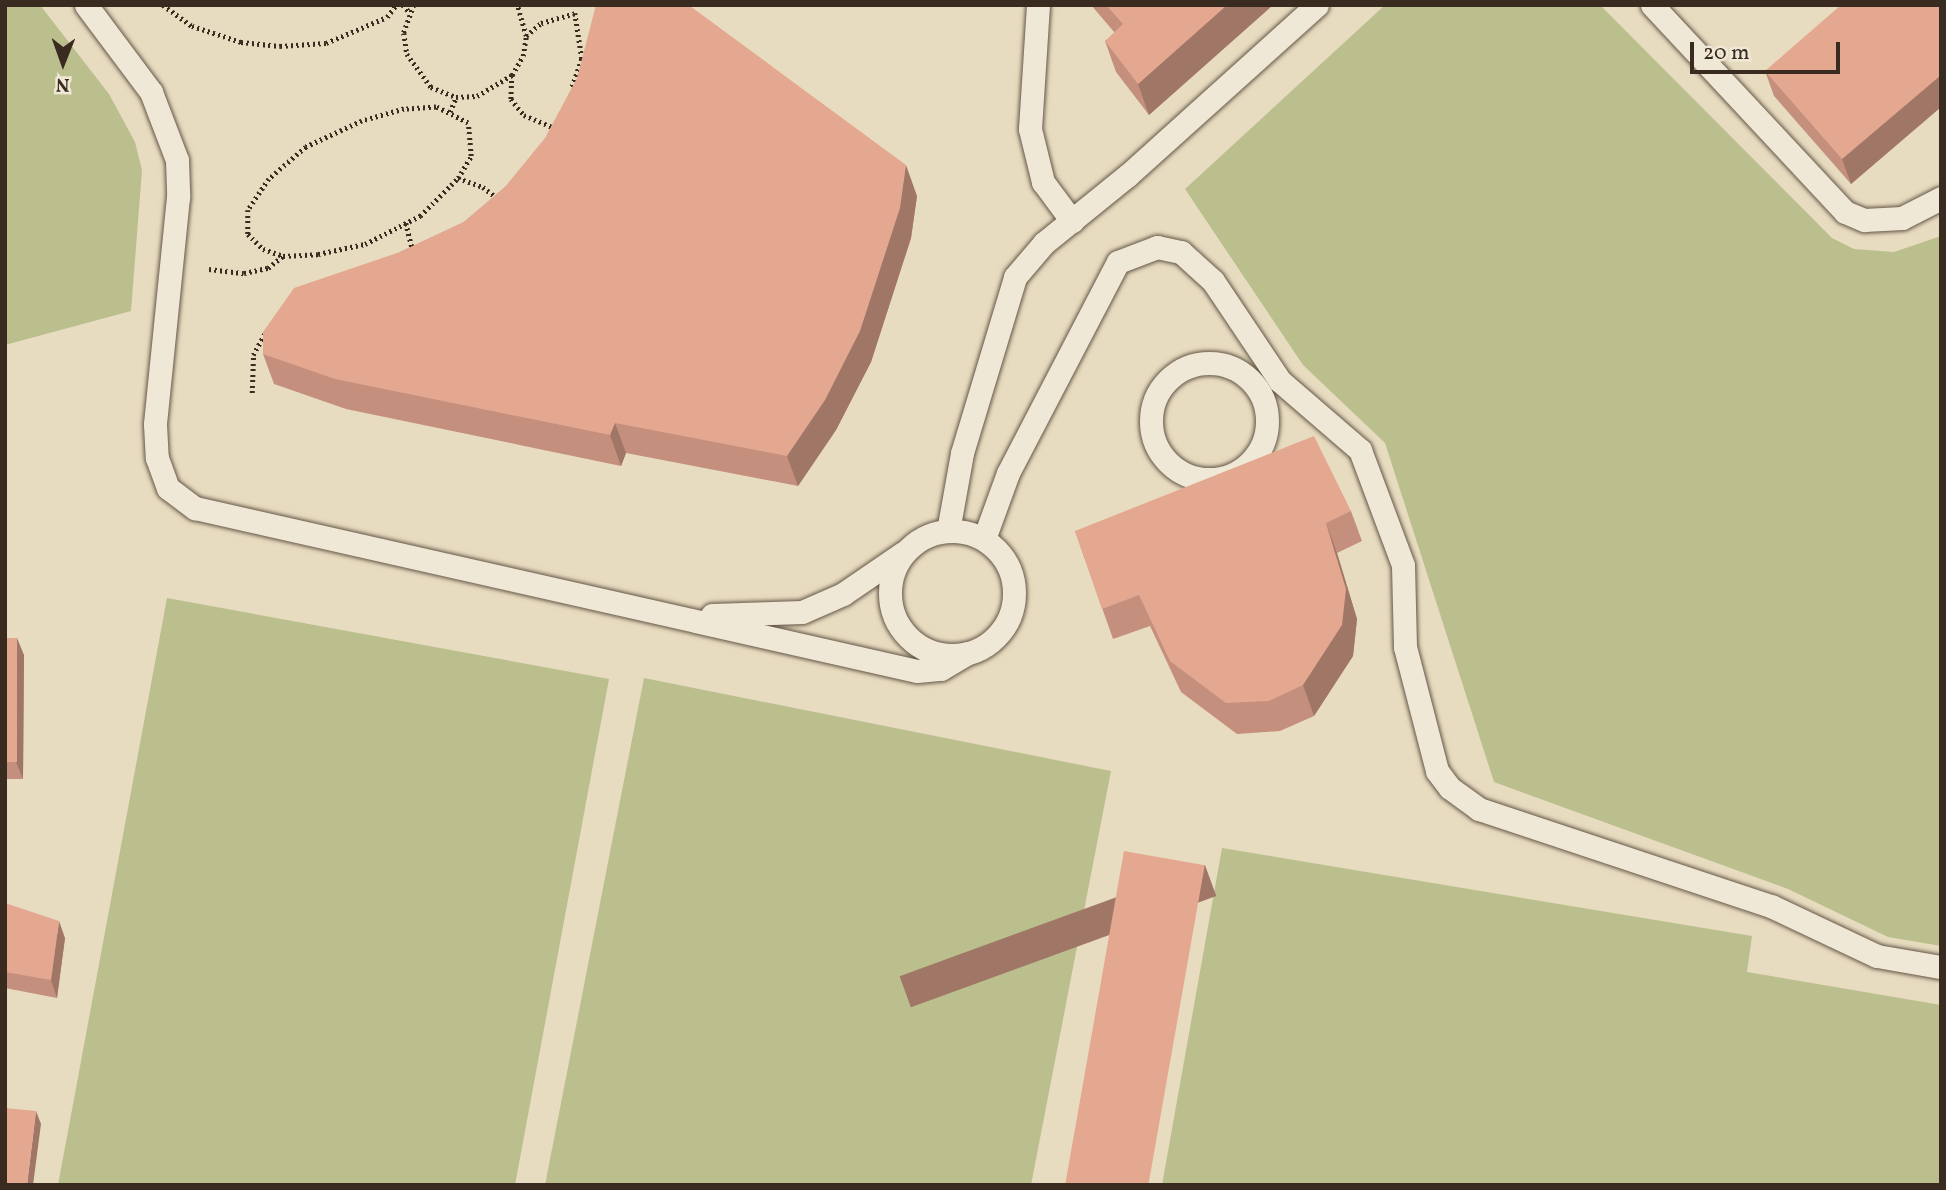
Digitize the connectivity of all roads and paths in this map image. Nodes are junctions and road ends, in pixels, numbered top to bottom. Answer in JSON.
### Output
{"nodes":[{"id":1,"x":86,"y":5,"type":"edge"},
{"id":2,"x":163,"y":5,"type":"edge"},
{"id":3,"x":396,"y":5,"type":"edge"},
{"id":4,"x":404,"y":5,"type":"edge"},
{"id":5,"x":414,"y":5,"type":"edge"},
{"id":6,"x":517,"y":5,"type":"edge"},
{"id":7,"x":1038,"y":5,"type":"edge"},
{"id":8,"x":1317,"y":5,"type":"edge"},
{"id":9,"x":1652,"y":5,"type":"edge"},
{"id":10,"x":409,"y":12,"type":"junction"},
{"id":11,"x":526,"y":36,"type":"junction"},
{"id":12,"x":512,"y":75,"type":"junction"},
{"id":13,"x":570,"y":94,"type":"edge"},
{"id":14,"x":456,"y":97,"type":"junction"},
{"id":15,"x":450,"y":112,"type":"junction"},
{"id":16,"x":563,"y":118,"type":"edge"},
{"id":17,"x":559,"y":130,"type":"junction"},
{"id":18,"x":552,"y":141,"type":"edge"},
{"id":19,"x":458,"y":178,"type":"junction"},
{"id":20,"x":1941,"y":198,"type":"edge"},
{"id":21,"x":502,"y":203,"type":"edge"},
{"id":22,"x":1072,"y":221,"type":"junction"},
{"id":23,"x":406,"y":223,"type":"junction"},
{"id":24,"x":282,"y":256,"type":"junction"},
{"id":25,"x":418,"y":259,"type":"edge"},
{"id":26,"x":171,"y":264,"type":"junction"},
{"id":27,"x":267,"y":328,"type":"edge"},
{"id":28,"x":1280,"y":381,"type":"junction"},
{"id":29,"x":1258,"y":388,"type":"junction"},
{"id":30,"x":252,"y":393,"type":"dead end"},
{"id":31,"x":948,"y":531,"type":"junction"},
{"id":32,"x":984,"y":539,"type":"junction"},
{"id":33,"x":905,"y":552,"type":"junction"},
{"id":34,"x":671,"y":614,"type":"junction"},
{"id":35,"x":968,"y":653,"type":"junction"},
{"id":36,"x":1941,"y":967,"type":"edge"}],
"edges":[{"from":1,"to":26,"type":"lane"},
{"from":2,"to":3,"type":"path"},
{"from":4,"to":10,"type":"path"},
{"from":5,"to":10,"type":"path"},
{"from":6,"to":11,"type":"path"},
{"from":7,"to":22,"type":"lane"},
{"from":8,"to":22,"type":"lane"},
{"from":9,"to":20,"type":"lane"},
{"from":10,"to":14,"type":"path"},
{"from":11,"to":12,"type":"path"},
{"from":11,"to":13,"type":"path"},
{"from":12,"to":14,"type":"path"},
{"from":12,"to":17,"type":"path"},
{"from":14,"to":15,"type":"path"},
{"from":15,"to":19,"type":"path"},
{"from":15,"to":24,"type":"path"},
{"from":16,"to":17,"type":"path"},
{"from":17,"to":18,"type":"path"},
{"from":19,"to":21,"type":"path"},
{"from":19,"to":23,"type":"path"},
{"from":22,"to":31,"type":"lane"},
{"from":23,"to":24,"type":"path"},
{"from":23,"to":25,"type":"path"},
{"from":24,"to":26,"type":"path"},
{"from":26,"to":34,"type":"lane"},
{"from":27,"to":30,"type":"path"},
{"from":28,"to":29,"type":"lane"},
{"from":28,"to":32,"type":"lane"},
{"from":28,"to":36,"type":"lane"},
{"from":29,"to":29,"type":"lane"},
{"from":31,"to":32,"type":"lane"},
{"from":31,"to":33,"type":"lane"},
{"from":32,"to":35,"type":"lane"},
{"from":33,"to":34,"type":"lane"},
{"from":33,"to":35,"type":"lane"},
{"from":34,"to":35,"type":"lane"}]}
